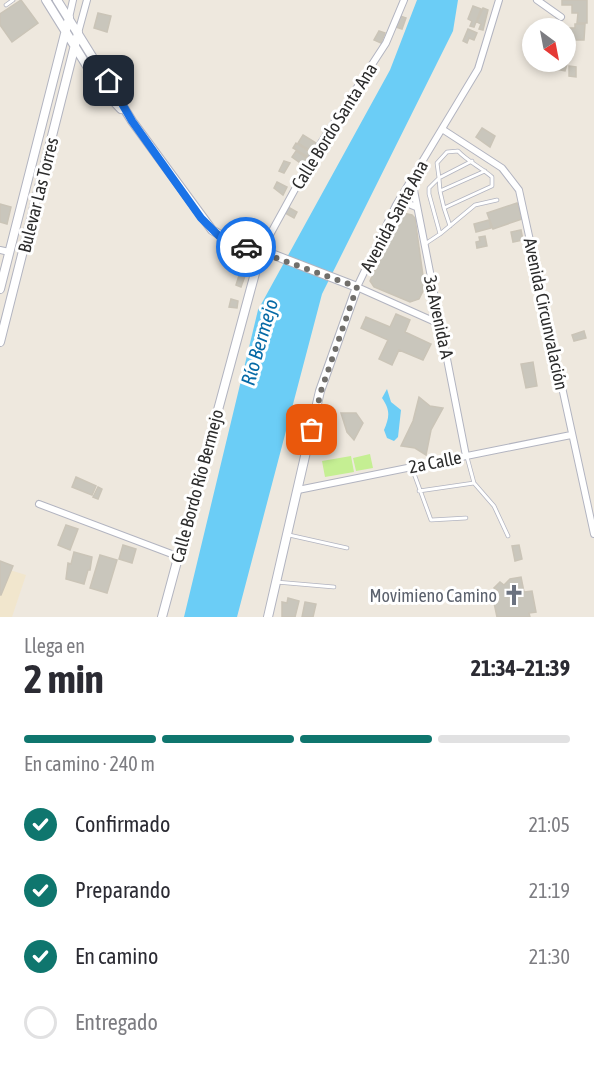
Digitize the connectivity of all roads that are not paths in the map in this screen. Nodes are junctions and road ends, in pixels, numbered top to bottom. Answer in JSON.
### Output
{"nodes":[{"id":1,"x":13,"y":0,"type":"edge"},
{"id":2,"x":46,"y":0,"type":"edge"},
{"id":3,"x":57,"y":0,"type":"edge"},
{"id":4,"x":73,"y":0,"type":"edge"},
{"id":5,"x":87,"y":0,"type":"edge"},
{"id":6,"x":404,"y":0,"type":"edge"},
{"id":7,"x":499,"y":0,"type":"edge"},
{"id":8,"x":537,"y":0,"type":"edge"},
{"id":9,"x":6,"y":5,"type":"dead end"},
{"id":10,"x":561,"y":16,"type":"dead end"},
{"id":11,"x":69,"y":18,"type":"junction"},
{"id":12,"x":66,"y":30,"type":"junction"},
{"id":13,"x":78,"y":33,"type":"junction"},
{"id":14,"x":76,"y":47,"type":"junction"},
{"id":15,"x":132,"y":121,"type":"junction"},
{"id":16,"x":442,"y":129,"type":"junction"},
{"id":17,"x":472,"y":161,"type":"junction"},
{"id":18,"x":485,"y":171,"type":"junction"},
{"id":19,"x":439,"y":178,"type":"junction"},
{"id":20,"x":412,"y":179,"type":"junction"},
{"id":21,"x":440,"y":191,"type":"junction"},
{"id":22,"x":497,"y":200,"type":"dead end"},
{"id":23,"x":396,"y":205,"type":"junction"},
{"id":24,"x":416,"y":207,"type":"junction"},
{"id":25,"x":444,"y":208,"type":"junction"},
{"id":26,"x":450,"y":227,"type":"junction"},
{"id":27,"x":440,"y":234,"type":"junction"},
{"id":28,"x":424,"y":244,"type":"junction"},
{"id":29,"x":5,"y":251,"type":"edge"},
{"id":30,"x":261,"y":251,"type":"junction"},
{"id":31,"x":357,"y":287,"type":"junction"},
{"id":32,"x":0,"y":289,"type":"edge"},
{"id":33,"x":442,"y":325,"type":"junction"},
{"id":34,"x":0,"y":342,"type":"edge"},
{"id":35,"x":572,"y":435,"type":"junction"},
{"id":36,"x":466,"y":456,"type":"junction"},
{"id":37,"x":412,"y":467,"type":"junction"},
{"id":38,"x":474,"y":483,"type":"junction"},
{"id":39,"x":298,"y":490,"type":"junction"},
{"id":40,"x":418,"y":491,"type":"junction"},
{"id":41,"x":39,"y":504,"type":"dead end"},
{"id":42,"x":466,"y":518,"type":"dead end"},
{"id":43,"x":594,"y":534,"type":"edge"},
{"id":44,"x":287,"y":535,"type":"junction"},
{"id":45,"x":508,"y":536,"type":"dead end"},
{"id":46,"x":347,"y":548,"type":"dead end"},
{"id":47,"x":177,"y":556,"type":"junction"},
{"id":48,"x":276,"y":582,"type":"junction"},
{"id":49,"x":334,"y":587,"type":"dead end"},
{"id":50,"x":162,"y":617,"type":"edge"},
{"id":51,"x":268,"y":617,"type":"edge"}],
"edges":[{"from":1,"to":9,"type":"lane"},
{"from":2,"to":12,"type":"main road"},
{"from":3,"to":11,"type":"main road"},
{"from":4,"to":11,"type":"street"},
{"from":5,"to":13,"type":"street"},
{"from":6,"to":30,"type":"street","name":"Calle Bordo Santa Ana"},
{"from":7,"to":16,"type":"street","name":"Avenida Santa Ana"},
{"from":8,"to":10,"type":"street"},
{"from":11,"to":12,"type":"main road","name":"Bulevar Las Torres"},
{"from":11,"to":13,"type":"main road"},
{"from":12,"to":14,"type":"main road"},
{"from":12,"to":29,"type":"main road","name":"Bulevar Las Torres"},
{"from":13,"to":14,"type":"main road","name":"Bulevar Las Torres"},
{"from":13,"to":15,"type":"main road"},
{"from":14,"to":15,"type":"main road"},
{"from":14,"to":34,"type":"main road","name":"Bulevar Las Torres"},
{"from":15,"to":30,"type":"main road"},
{"from":16,"to":20,"type":"street","name":"Avenida Santa Ana"},
{"from":16,"to":35,"type":"street","name":"Avenida Circunvalación"},
{"from":17,"to":18,"type":"lane"},
{"from":17,"to":19,"type":"lane"},
{"from":17,"to":19,"type":"lane"},
{"from":18,"to":21,"type":"lane"},
{"from":18,"to":25,"type":"lane"},
{"from":19,"to":21,"type":"lane"},
{"from":19,"to":27,"type":"lane"},
{"from":20,"to":23,"type":"street","name":"Avenida Santa Ana"},
{"from":20,"to":24,"type":"street","name":"3a Avenida A"},
{"from":21,"to":25,"type":"lane"},
{"from":22,"to":26,"type":"lane"},
{"from":23,"to":24,"type":"street"},
{"from":23,"to":31,"type":"street","name":"Avenida Santa Ana"},
{"from":24,"to":28,"type":"street","name":"3a Avenida A"},
{"from":25,"to":26,"type":"lane"},
{"from":26,"to":27,"type":"lane"},
{"from":27,"to":28,"type":"lane"},
{"from":28,"to":33,"type":"street","name":"3a Avenida A"},
{"from":29,"to":32,"type":"main road","name":"Bulevar Las Torres"},
{"from":30,"to":31,"type":"main road"},
{"from":30,"to":47,"type":"main road","name":"Calle Bordo Río Bermejo"},
{"from":31,"to":33,"type":"street"},
{"from":31,"to":39,"type":"main road","name":"Avenida Santa Ana"},
{"from":33,"to":36,"type":"street","name":"3a Avenida A"},
{"from":35,"to":36,"type":"street","name":"2a Calle"},
{"from":35,"to":43,"type":"street","name":"Avenida Circunvalación"},
{"from":36,"to":37,"type":"street","name":"2a Calle"},
{"from":36,"to":38,"type":"lane"},
{"from":37,"to":39,"type":"street","name":"2a Calle"},
{"from":37,"to":40,"type":"lane"},
{"from":38,"to":40,"type":"lane"},
{"from":38,"to":45,"type":"lane"},
{"from":39,"to":44,"type":"main road","name":"Avenida Santa Ana"},
{"from":40,"to":42,"type":"lane"},
{"from":41,"to":47,"type":"street"},
{"from":44,"to":46,"type":"lane"},
{"from":44,"to":48,"type":"main road","name":"Avenida Santa Ana"},
{"from":47,"to":50,"type":"main road","name":"Calle Bordo Río Bermejo"},
{"from":48,"to":49,"type":"lane"},
{"from":48,"to":51,"type":"main road","name":"Avenida Santa Ana"}]}
